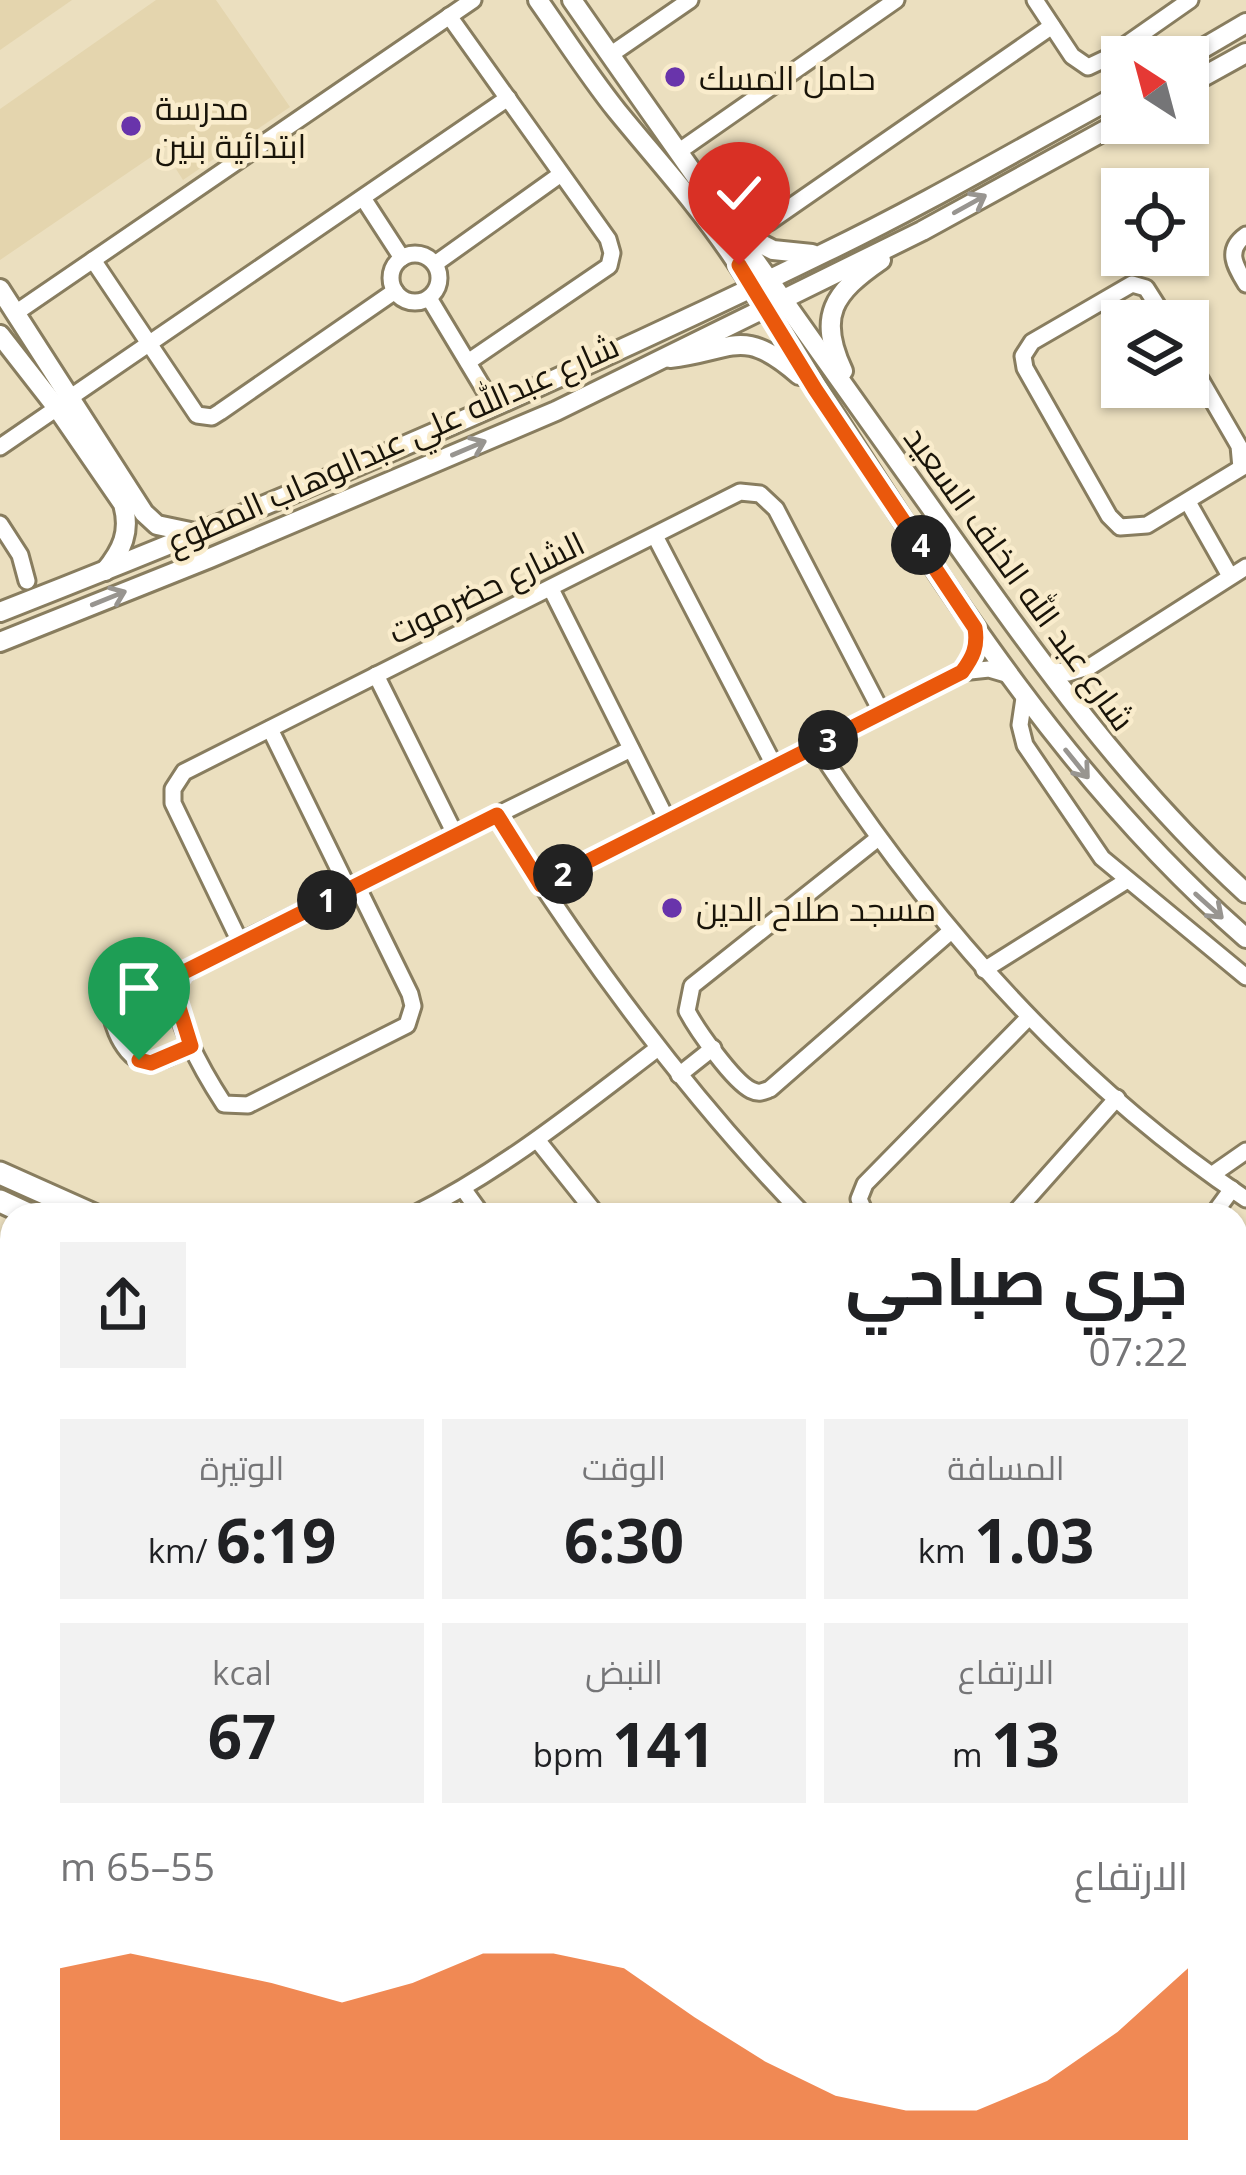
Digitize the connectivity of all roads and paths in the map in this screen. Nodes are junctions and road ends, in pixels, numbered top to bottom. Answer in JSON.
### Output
{"nodes":[{"id":1,"x":473,"y":0,"type":"edge"},
{"id":2,"x":538,"y":0,"type":"edge"},
{"id":3,"x":572,"y":0,"type":"edge"},
{"id":4,"x":690,"y":0,"type":"edge"},
{"id":5,"x":896,"y":0,"type":"edge"},
{"id":6,"x":1035,"y":0,"type":"edge"},
{"id":7,"x":1190,"y":0,"type":"edge"},
{"id":8,"x":449,"y":16,"type":"junction"},
{"id":9,"x":1246,"y":23,"type":"edge"},
{"id":10,"x":1052,"y":26,"type":"junction"},
{"id":11,"x":1209,"y":45,"type":"edge"},
{"id":12,"x":1246,"y":53,"type":"edge"},
{"id":13,"x":610,"y":55,"type":"junction"},
{"id":14,"x":1209,"y":73,"type":"edge"},
{"id":15,"x":638,"y":94,"type":"junction"},
{"id":16,"x":508,"y":98,"type":"junction"},
{"id":17,"x":1101,"y":104,"type":"edge"},
{"id":18,"x":616,"y":110,"type":"junction"},
{"id":19,"x":1101,"y":133,"type":"edge"},
{"id":20,"x":678,"y":152,"type":"junction"},
{"id":21,"x":561,"y":174,"type":"junction"},
{"id":22,"x":363,"y":197,"type":"junction"},
{"id":23,"x":769,"y":222,"type":"dead end"},
{"id":24,"x":730,"y":224,"type":"junction"},
{"id":25,"x":922,"y":231,"type":"junction"},
{"id":26,"x":1246,"y":235,"type":"edge"},
{"id":27,"x":829,"y":251,"type":"junction"},
{"id":28,"x":402,"y":258,"type":"junction"},
{"id":29,"x":93,"y":260,"type":"junction"},
{"id":30,"x":435,"y":264,"type":"junction"},
{"id":31,"x":760,"y":283,"type":"junction"},
{"id":32,"x":1246,"y":284,"type":"edge"},
{"id":33,"x":0,"y":289,"type":"edge"},
{"id":34,"x":395,"y":291,"type":"junction"},
{"id":35,"x":428,"y":298,"type":"junction"},
{"id":36,"x":1104,"y":300,"type":"edge"},
{"id":37,"x":1154,"y":300,"type":"edge"},
{"id":38,"x":1101,"y":302,"type":"edge"},
{"id":39,"x":772,"y":303,"type":"junction"},
{"id":40,"x":16,"y":312,"type":"junction"},
{"id":41,"x":0,"y":335,"type":"edge"},
{"id":42,"x":148,"y":343,"type":"junction"},
{"id":43,"x":42,"y":351,"type":"junction"},
{"id":44,"x":653,"y":360,"type":"junction"},
{"id":45,"x":468,"y":362,"type":"junction"},
{"id":46,"x":21,"y":366,"type":"junction"},
{"id":47,"x":815,"y":389,"type":"junction"},
{"id":48,"x":1209,"y":394,"type":"edge"},
{"id":49,"x":63,"y":404,"type":"junction"},
{"id":50,"x":494,"y":406,"type":"junction"},
{"id":51,"x":860,"y":408,"type":"junction"},
{"id":52,"x":0,"y":447,"type":"edge"},
{"id":53,"x":1188,"y":502,"type":"junction"},
{"id":54,"x":136,"y":517,"type":"junction"},
{"id":55,"x":0,"y":524,"type":"edge"},
{"id":56,"x":200,"y":533,"type":"junction"},
{"id":57,"x":655,"y":536,"type":"junction"},
{"id":58,"x":955,"y":542,"type":"junction"},
{"id":59,"x":930,"y":559,"type":"junction"},
{"id":60,"x":1246,"y":567,"type":"edge"},
{"id":61,"x":104,"y":572,"type":"junction"},
{"id":62,"x":1230,"y":576,"type":"junction"},
{"id":63,"x":27,"y":581,"type":"dead end"},
{"id":64,"x":551,"y":589,"type":"junction"},
{"id":65,"x":4,"y":612,"type":"edge"},
{"id":66,"x":975,"y":628,"type":"junction"},
{"id":67,"x":0,"y":642,"type":"edge"},
{"id":68,"x":1091,"y":666,"type":"junction"},
{"id":69,"x":1044,"y":668,"type":"junction"},
{"id":70,"x":962,"y":672,"type":"junction"},
{"id":71,"x":1006,"y":674,"type":"junction"},
{"id":72,"x":376,"y":675,"type":"junction"},
{"id":73,"x":1024,"y":698,"type":"junction"},
{"id":74,"x":1075,"y":709,"type":"junction"},
{"id":75,"x":882,"y":713,"type":"junction"},
{"id":76,"x":270,"y":729,"type":"junction"},
{"id":77,"x":816,"y":746,"type":"junction"},
{"id":78,"x":632,"y":749,"type":"junction"},
{"id":79,"x":775,"y":767,"type":"junction"},
{"id":80,"x":497,"y":815,"type":"junction"},
{"id":81,"x":668,"y":822,"type":"junction"},
{"id":82,"x":455,"y":836,"type":"junction"},
{"id":83,"x":877,"y":839,"type":"junction"},
{"id":84,"x":1126,"y":880,"type":"junction"},
{"id":85,"x":541,"y":885,"type":"junction"},
{"id":86,"x":353,"y":888,"type":"junction"},
{"id":87,"x":1246,"y":893,"type":"edge"},
{"id":88,"x":951,"y":931,"type":"junction"},
{"id":89,"x":1246,"y":938,"type":"edge"},
{"id":90,"x":240,"y":942,"type":"junction"},
{"id":91,"x":984,"y":970,"type":"junction"},
{"id":92,"x":1246,"y":977,"type":"edge"},
{"id":93,"x":176,"y":980,"type":"junction"},
{"id":94,"x":1029,"y":1017,"type":"junction"},
{"id":95,"x":191,"y":1046,"type":"junction"},
{"id":96,"x":658,"y":1048,"type":"junction"},
{"id":97,"x":713,"y":1048,"type":"junction"},
{"id":98,"x":679,"y":1075,"type":"junction"},
{"id":99,"x":1117,"y":1098,"type":"junction"},
{"id":100,"x":538,"y":1141,"type":"junction"},
{"id":101,"x":1246,"y":1151,"type":"edge"},
{"id":102,"x":0,"y":1173,"type":"edge"},
{"id":103,"x":1213,"y":1174,"type":"junction"},
{"id":104,"x":464,"y":1190,"type":"junction"},
{"id":105,"x":1239,"y":1194,"type":"edge"},
{"id":106,"x":67,"y":1203,"type":"edge"},
{"id":107,"x":437,"y":1203,"type":"edge"},
{"id":108,"x":473,"y":1203,"type":"edge"},
{"id":109,"x":587,"y":1203,"type":"edge"},
{"id":110,"x":793,"y":1203,"type":"edge"},
{"id":111,"x":861,"y":1203,"type":"edge"},
{"id":112,"x":1023,"y":1203,"type":"edge"}],
"edges":[{"from":1,"to":8,"type":"street"},
{"from":2,"to":18,"type":"main road"},
{"from":3,"to":13,"type":"main road"},
{"from":4,"to":13,"type":"street"},
{"from":5,"to":20,"type":"street"},
{"from":6,"to":10,"type":"street"},
{"from":7,"to":10,"type":"street"},
{"from":8,"to":16,"type":"street"},
{"from":8,"to":29,"type":"street"},
{"from":9,"to":11,"type":"main road"},
{"from":10,"to":23,"type":"street"},
{"from":12,"to":14,"type":"main road"},
{"from":13,"to":15,"type":"main road"},
{"from":15,"to":18,"type":"main road"},
{"from":15,"to":20,"type":"main road"},
{"from":16,"to":21,"type":"street"},
{"from":16,"to":22,"type":"street"},
{"from":17,"to":27,"type":"main road","name":"شارع عبدالله علي عبدالوهاب المطوع"},
{"from":18,"to":31,"type":"main road"},
{"from":25,"to":19,"type":"main road","name":"شارع عبدالله علي عبدالوهاب المطوع","one_way":true},
{"from":20,"to":24,"type":"main road"},
{"from":21,"to":30,"type":"street"},
{"from":21,"to":45,"type":"street"},
{"from":22,"to":28,"type":"street"},
{"from":22,"to":42,"type":"street"},
{"from":24,"to":27,"type":"main road"},
{"from":24,"to":31,"type":"main road"},
{"from":25,"to":39,"type":"main road","name":"شارع عبدالله علي عبدالوهاب المطوع"},
{"from":25,"to":51,"type":"main road"},
{"from":26,"to":32,"type":"street"},
{"from":27,"to":31,"type":"main road","name":"شارع عبدالله علي عبدالوهاب المطوع"},
{"from":28,"to":30,"type":"street"},
{"from":28,"to":34,"type":"street"},
{"from":29,"to":40,"type":"street"},
{"from":29,"to":42,"type":"street"},
{"from":30,"to":35,"type":"street"},
{"from":31,"to":39,"type":"main road","name":"شارع عبد الله الخلف السعيد"},
{"from":31,"to":50,"type":"main road","name":"شارع عبدالله علي عبدالوهاب المطوع"},
{"from":33,"to":40,"type":"main road"},
{"from":34,"to":35,"type":"street"},
{"from":34,"to":42,"type":"street"},
{"from":35,"to":45,"type":"street"},
{"from":36,"to":37,"type":"street"},
{"from":38,"to":53,"type":"street"},
{"from":39,"to":44,"type":"main road","name":"شارع عبدالله علي عبدالوهاب المطوع"},
{"from":39,"to":47,"type":"main road","name":"شارع عبد الله الخلف السعيد"},
{"from":39,"to":51,"type":"main road","name":"شارع عبد الله الخلف السعيد"},
{"from":40,"to":43,"type":"main road"},
{"from":41,"to":46,"type":"main road"},
{"from":42,"to":49,"type":"street"},
{"from":43,"to":46,"type":"main road"},
{"from":43,"to":49,"type":"main road"},
{"from":44,"to":47,"type":"main road"},
{"from":67,"to":44,"type":"main road","name":"شارع عبدالله علي عبدالوهاب المطوع","one_way":true},
{"from":45,"to":50,"type":"street"},
{"from":46,"to":49,"type":"main road"},
{"from":47,"to":59,"type":"main road","name":"شارع عبد الله الخلف السعيد"},
{"from":48,"to":53,"type":"street"},
{"from":49,"to":52,"type":"street"},
{"from":49,"to":54,"type":"main road"},
{"from":50,"to":56,"type":"main road","name":"شارع عبدالله علي عبدالوهاب المطوع"},
{"from":51,"to":58,"type":"main road","name":"شارع عبد الله الخلف السعيد"},
{"from":53,"to":62,"type":"street"},
{"from":54,"to":56,"type":"main road"},
{"from":54,"to":61,"type":"main road"},
{"from":55,"to":63,"type":"street"},
{"from":56,"to":61,"type":"main road","name":"شارع عبدالله علي عبدالوهاب المطوع"},
{"from":57,"to":64,"type":"street","name":"الشارع حضرموت"},
{"from":57,"to":75,"type":"street","name":"الشارع حضرموت"},
{"from":57,"to":79,"type":"street"},
{"from":58,"to":59,"type":"main road"},
{"from":58,"to":69,"type":"main road","name":"شارع عبد الله الخلف السعيد"},
{"from":59,"to":66,"type":"main road","name":"شارع عبد الله الخلف السعيد"},
{"from":60,"to":62,"type":"street"},
{"from":61,"to":65,"type":"main road","name":"شارع عبدالله علي عبدالوهاب المطوع"},
{"from":62,"to":68,"type":"street"},
{"from":64,"to":72,"type":"street","name":"الشارع حضرموت"},
{"from":64,"to":78,"type":"street"},
{"from":66,"to":70,"type":"street"},
{"from":66,"to":71,"type":"main road","name":"شارع عبد الله الخلف السعيد"},
{"from":68,"to":69,"type":"street"},
{"from":68,"to":74,"type":"street"},
{"from":69,"to":74,"type":"main road","name":"شارع عبد الله الخلف السعيد"},
{"from":70,"to":71,"type":"street"},
{"from":70,"to":75,"type":"street"},
{"from":71,"to":73,"type":"main road","name":"شارع عبد الله الخلف السعيد"},
{"from":72,"to":76,"type":"street","name":"الشارع حضرموت"},
{"from":72,"to":82,"type":"street"},
{"from":73,"to":84,"type":"street","name":"شارع عبد الله الخلف السعيد"},
{"from":73,"to":89,"type":"main road","name":"شارع عبد الله الخلف السعيد","one_way":true},
{"from":74,"to":87,"type":"main road","name":"شارع عبد الله الخلف السعيد"},
{"from":75,"to":77,"type":"street"},
{"from":76,"to":86,"type":"street"},
{"from":76,"to":90,"type":"street","name":"الشارع حضرموت"},
{"from":77,"to":79,"type":"street"},
{"from":77,"to":83,"type":"street"},
{"from":78,"to":80,"type":"street"},
{"from":78,"to":81,"type":"street"},
{"from":79,"to":81,"type":"street"},
{"from":80,"to":82,"type":"street"},
{"from":80,"to":85,"type":"street"},
{"from":81,"to":85,"type":"street"},
{"from":82,"to":86,"type":"street"},
{"from":83,"to":88,"type":"street"},
{"from":83,"to":97,"type":"street"},
{"from":84,"to":91,"type":"street"},
{"from":84,"to":92,"type":"street","name":"شارع عبد الله الخلف السعيد"},
{"from":85,"to":96,"type":"street"},
{"from":86,"to":90,"type":"street"},
{"from":86,"to":95,"type":"street"},
{"from":88,"to":91,"type":"street"},
{"from":88,"to":97,"type":"street"},
{"from":90,"to":93,"type":"street"},
{"from":91,"to":94,"type":"street"},
{"from":93,"to":95,"type":"street"},
{"from":93,"to":95,"type":"street"},
{"from":94,"to":99,"type":"street"},
{"from":94,"to":111,"type":"street"},
{"from":96,"to":98,"type":"street"},
{"from":96,"to":100,"type":"street"},
{"from":97,"to":98,"type":"street"},
{"from":98,"to":110,"type":"street"},
{"from":99,"to":103,"type":"street"},
{"from":99,"to":112,"type":"street"},
{"from":100,"to":104,"type":"street"},
{"from":100,"to":109,"type":"street"},
{"from":101,"to":103,"type":"street"},
{"from":102,"to":106,"type":"highway"},
{"from":103,"to":105,"type":"street"},
{"from":104,"to":107,"type":"street"},
{"from":104,"to":108,"type":"street"}]}
